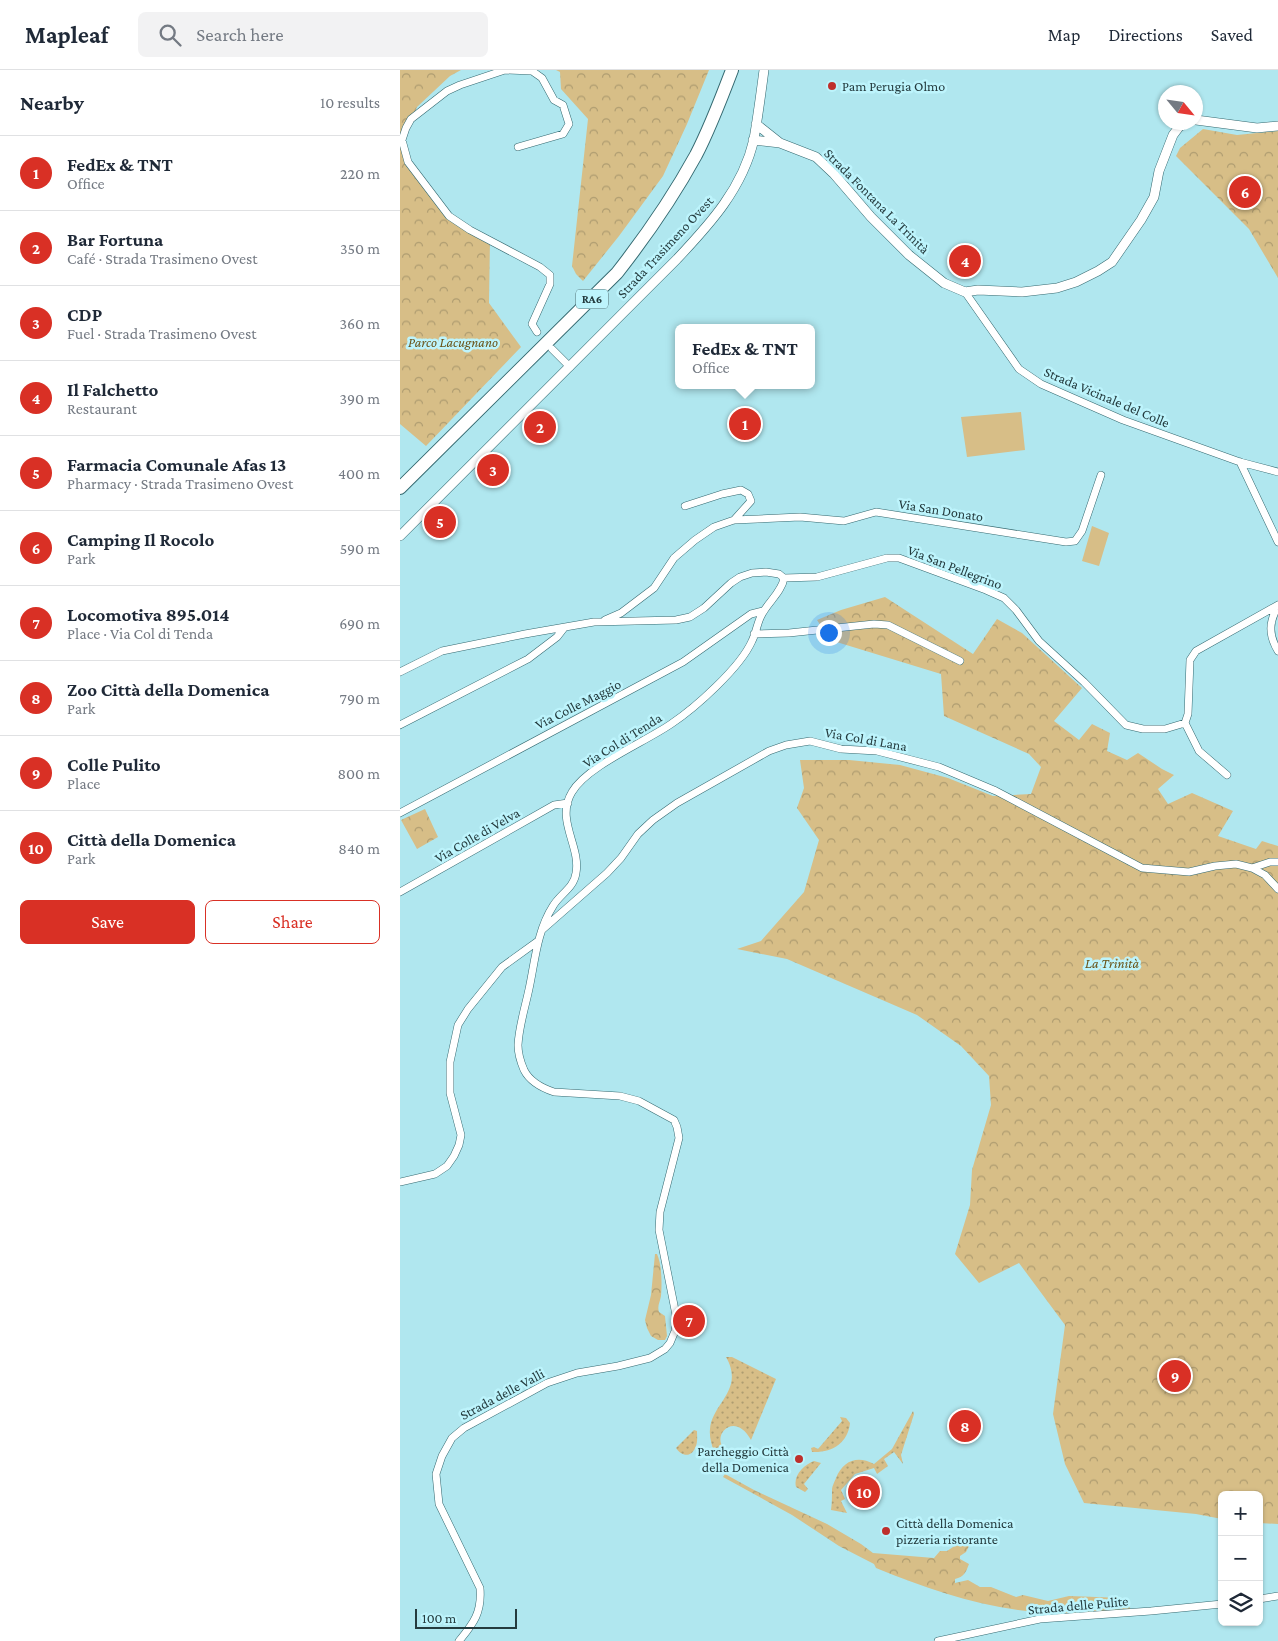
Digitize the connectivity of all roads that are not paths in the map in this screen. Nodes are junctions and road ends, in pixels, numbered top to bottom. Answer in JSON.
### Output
{"nodes":[{"id":1,"x":724,"y":70,"type":"edge"},
{"id":2,"x":732,"y":70,"type":"edge"},
{"id":3,"x":764,"y":70,"type":"edge"},
{"id":4,"x":1203,"y":121,"type":"edge"},
{"id":5,"x":756,"y":124,"type":"junction"},
{"id":6,"x":1278,"y":126,"type":"edge"},
{"id":7,"x":1177,"y":130,"type":"edge"},
{"id":8,"x":753,"y":140,"type":"junction"},
{"id":9,"x":780,"y":143,"type":"junction"},
{"id":10,"x":518,"y":147,"type":"dead end"},
{"id":11,"x":966,"y":292,"type":"junction"},
{"id":12,"x":537,"y":332,"type":"dead end"},
{"id":13,"x":552,"y":349,"type":"dead end"},
{"id":14,"x":570,"y":367,"type":"junction"},
{"id":15,"x":1240,"y":462,"type":"junction"},
{"id":16,"x":1278,"y":472,"type":"edge"},
{"id":17,"x":1101,"y":476,"type":"dead end"},
{"id":18,"x":400,"y":478,"type":"edge"},
{"id":19,"x":400,"y":488,"type":"edge"},
{"id":20,"x":685,"y":506,"type":"dead end"},
{"id":21,"x":734,"y":520,"type":"junction"},
{"id":22,"x":400,"y":536,"type":"edge"},
{"id":23,"x":1278,"y":542,"type":"edge"},
{"id":24,"x":784,"y":578,"type":"junction"},
{"id":25,"x":1278,"y":605,"type":"edge"},
{"id":26,"x":763,"y":611,"type":"junction"},
{"id":27,"x":603,"y":621,"type":"junction"},
{"id":28,"x":564,"y":628,"type":"junction"},
{"id":29,"x":754,"y":634,"type":"junction"},
{"id":30,"x":1278,"y":651,"type":"edge"},
{"id":31,"x":960,"y":661,"type":"dead end"},
{"id":32,"x":400,"y":672,"type":"edge"},
{"id":33,"x":1184,"y":723,"type":"junction"},
{"id":34,"x":400,"y":725,"type":"edge"},
{"id":35,"x":1227,"y":775,"type":"dead end"},
{"id":36,"x":568,"y":803,"type":"junction"},
{"id":37,"x":400,"y":813,"type":"edge"},
{"id":38,"x":1278,"y":862,"type":"edge"},
{"id":39,"x":1252,"y":868,"type":"junction"},
{"id":40,"x":1278,"y":889,"type":"edge"},
{"id":41,"x":400,"y":892,"type":"edge"},
{"id":42,"x":542,"y":931,"type":"junction"},
{"id":43,"x":538,"y":941,"type":"junction"},
{"id":44,"x":401,"y":1180,"type":"edge"},
{"id":45,"x":1278,"y":1596,"type":"edge"},
{"id":46,"x":1263,"y":1599,"type":"edge"},
{"id":47,"x":1218,"y":1604,"type":"edge"},
{"id":48,"x":459,"y":1641,"type":"edge"},
{"id":49,"x":938,"y":1641,"type":"edge"}],
"edges":[{"from":1,"to":18,"type":"highway","number":"RA6"},
{"from":2,"to":19,"type":"highway","number":"RA6"},
{"from":3,"to":5,"type":"street","name":"Strada Trasimeno Ovest"},
{"from":4,"to":6,"type":"street"},
{"from":5,"to":8,"type":"street","name":"Strada Trasimeno Ovest"},
{"from":5,"to":9,"type":"street"},
{"from":7,"to":11,"type":"street","name":"Strada Fontana La Trinità"},
{"from":8,"to":9,"type":"street"},
{"from":8,"to":14,"type":"street","name":"Strada Trasimeno Ovest"},
{"from":9,"to":11,"type":"street","name":"Strada Fontana La Trinità"},
{"from":10,"to":12,"type":"street"},
{"from":11,"to":15,"type":"street","name":"Strada Vicinale del Colle"},
{"from":13,"to":14,"type":"street"},
{"from":14,"to":22,"type":"street","name":"Strada Trasimeno Ovest"},
{"from":15,"to":16,"type":"street","name":"Strada Vicinale del Colle"},
{"from":15,"to":23,"type":"street"},
{"from":17,"to":21,"type":"street","name":"Via San Donato"},
{"from":20,"to":21,"type":"street","name":"Via San Donato"},
{"from":21,"to":27,"type":"street","name":"Via San Donato"},
{"from":24,"to":26,"type":"street","name":"Via Col di Tenda"},
{"from":24,"to":27,"type":"street"},
{"from":24,"to":33,"type":"street","name":"Via San Pellegrino"},
{"from":25,"to":30,"type":"street"},
{"from":25,"to":33,"type":"street"},
{"from":26,"to":29,"type":"street","name":"Via Col di Tenda"},
{"from":26,"to":37,"type":"street","name":"Via Colle Maggio"},
{"from":27,"to":28,"type":"street"},
{"from":28,"to":32,"type":"street"},
{"from":28,"to":34,"type":"street"},
{"from":29,"to":31,"type":"street"},
{"from":29,"to":36,"type":"street","name":"Via Col di Tenda"},
{"from":33,"to":35,"type":"street"},
{"from":36,"to":41,"type":"street","name":"Via Colle di Velva"},
{"from":36,"to":42,"type":"street"},
{"from":38,"to":39,"type":"street"},
{"from":39,"to":40,"type":"street","name":"Via Col di Lana"},
{"from":39,"to":42,"type":"street","name":"Via Col di Lana"},
{"from":42,"to":43,"type":"street"},
{"from":43,"to":44,"type":"street"},
{"from":43,"to":48,"type":"street","name":"Strada delle Valli"},
{"from":45,"to":46,"type":"street"},
{"from":47,"to":49,"type":"street","name":"Strada delle Pulite"}]}
